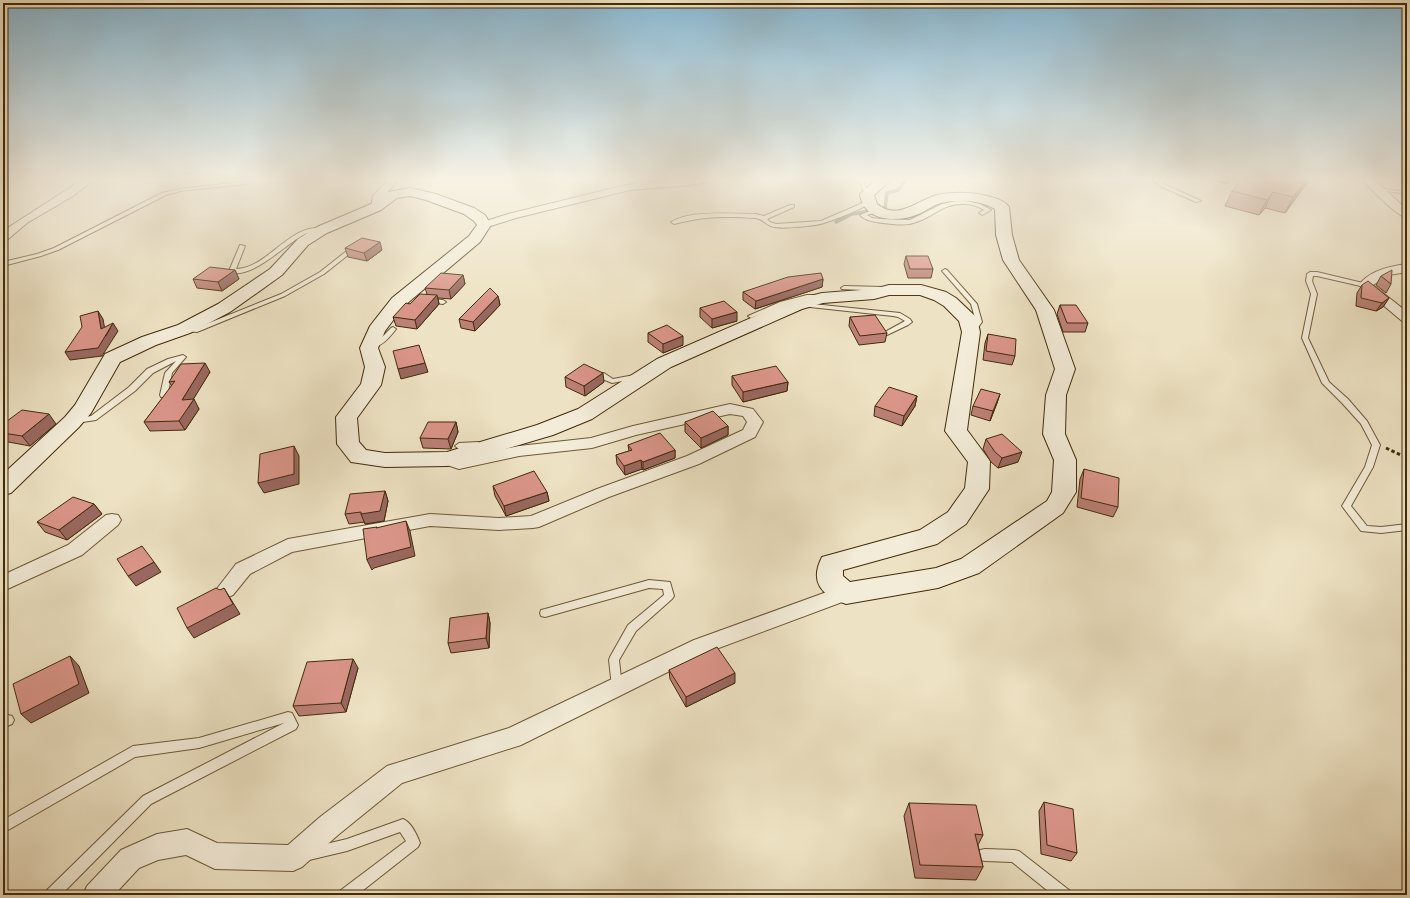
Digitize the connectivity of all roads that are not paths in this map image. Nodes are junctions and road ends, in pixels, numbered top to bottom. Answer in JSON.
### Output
{"nodes":[{"id":1,"x":25,"y":220,"type":"edge"},
{"id":2,"x":113,"y":220,"type":"edge"},
{"id":3,"x":346,"y":220,"type":"edge"},
{"id":4,"x":481,"y":220,"type":"edge"},
{"id":5,"x":498,"y":220,"type":"edge"},
{"id":6,"x":680,"y":220,"type":"edge"},
{"id":7,"x":766,"y":220,"type":"edge"},
{"id":8,"x":826,"y":220,"type":"edge"},
{"id":9,"x":873,"y":220,"type":"edge"},
{"id":10,"x":916,"y":220,"type":"edge"},
{"id":11,"x":1003,"y":220,"type":"edge"},
{"id":12,"x":674,"y":222,"type":"dead end"},
{"id":13,"x":484,"y":224,"type":"junction"},
{"id":14,"x":322,"y":230,"type":"junction"},
{"id":15,"x":3,"y":238,"type":"edge"},
{"id":16,"x":242,"y":246,"type":"dead end"},
{"id":17,"x":356,"y":246,"type":"edge"},
{"id":18,"x":3,"y":264,"type":"edge"},
{"id":19,"x":1407,"y":268,"type":"edge"},
{"id":20,"x":945,"y":271,"type":"dead end"},
{"id":21,"x":1366,"y":285,"type":"junction"},
{"id":22,"x":844,"y":288,"type":"dead end"},
{"id":23,"x":889,"y":290,"type":"junction"},
{"id":24,"x":822,"y":298,"type":"junction"},
{"id":25,"x":425,"y":300,"type":"edge"},
{"id":26,"x":443,"y":302,"type":"dead end"},
{"id":27,"x":796,"y":305,"type":"junction"},
{"id":28,"x":1407,"y":318,"type":"edge"},
{"id":29,"x":752,"y":320,"type":"junction"},
{"id":30,"x":726,"y":328,"type":"dead end"},
{"id":31,"x":184,"y":329,"type":"junction"},
{"id":32,"x":971,"y":332,"type":"junction"},
{"id":33,"x":887,"y":334,"type":"edge"},
{"id":34,"x":648,"y":373,"type":"junction"},
{"id":35,"x":601,"y":375,"type":"edge"},
{"id":36,"x":164,"y":395,"type":"edge"},
{"id":37,"x":72,"y":422,"type":"junction"},
{"id":38,"x":453,"y":453,"type":"junction"},
{"id":39,"x":3,"y":487,"type":"edge"},
{"id":40,"x":112,"y":520,"type":"dead end"},
{"id":41,"x":1407,"y":527,"type":"edge"},
{"id":42,"x":3,"y":583,"type":"edge"},
{"id":43,"x":226,"y":590,"type":"edge"},
{"id":44,"x":846,"y":593,"type":"junction"},
{"id":45,"x":545,"y":613,"type":"dead end"},
{"id":46,"x":617,"y":687,"type":"junction"},
{"id":47,"x":3,"y":827,"type":"edge"},
{"id":48,"x":985,"y":855,"type":"dead end"},
{"id":49,"x":293,"y":858,"type":"junction"},
{"id":50,"x":52,"y":895,"type":"edge"},
{"id":51,"x":96,"y":895,"type":"edge"},
{"id":52,"x":346,"y":895,"type":"edge"},
{"id":53,"x":1064,"y":895,"type":"edge"}],
"edges":[{"from":1,"to":15,"type":"street"},
{"from":2,"to":18,"type":"lane"},
{"from":3,"to":14,"type":"street"},
{"from":4,"to":13,"type":"street"},
{"from":5,"to":13,"type":"street"},
{"from":6,"to":12,"type":"lane"},
{"from":7,"to":8,"type":"lane"},
{"from":9,"to":10,"type":"lane"},
{"from":11,"to":44,"type":"street"},
{"from":13,"to":38,"type":"street"},
{"from":14,"to":16,"type":"lane"},
{"from":14,"to":31,"type":"street"},
{"from":17,"to":31,"type":"lane"},
{"from":19,"to":21,"type":"street"},
{"from":20,"to":32,"type":"lane"},
{"from":21,"to":28,"type":"street"},
{"from":21,"to":41,"type":"lane"},
{"from":22,"to":23,"type":"lane"},
{"from":23,"to":24,"type":"street"},
{"from":23,"to":32,"type":"street"},
{"from":24,"to":27,"type":"street"},
{"from":24,"to":29,"type":"lane"},
{"from":25,"to":26,"type":"lane"},
{"from":27,"to":29,"type":"street"},
{"from":27,"to":33,"type":"lane"},
{"from":29,"to":30,"type":"lane"},
{"from":29,"to":34,"type":"street"},
{"from":31,"to":37,"type":"street"},
{"from":32,"to":44,"type":"street"},
{"from":34,"to":35,"type":"lane"},
{"from":34,"to":38,"type":"street"},
{"from":36,"to":37,"type":"lane"},
{"from":37,"to":39,"type":"street"},
{"from":38,"to":43,"type":"street"},
{"from":40,"to":42,"type":"street"},
{"from":44,"to":46,"type":"street"},
{"from":45,"to":46,"type":"lane"},
{"from":46,"to":49,"type":"street"},
{"from":47,"to":50,"type":"lane"},
{"from":48,"to":53,"type":"lane"},
{"from":49,"to":51,"type":"street"},
{"from":49,"to":52,"type":"lane"}]}
